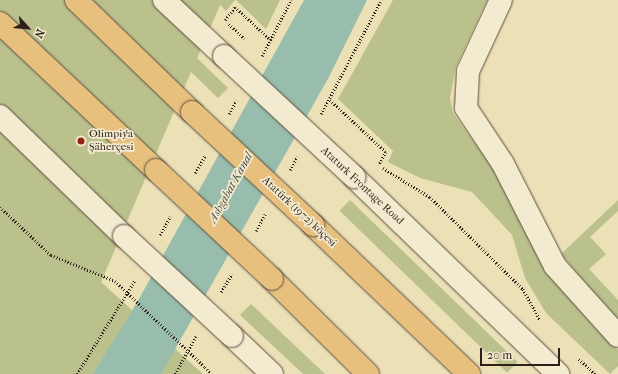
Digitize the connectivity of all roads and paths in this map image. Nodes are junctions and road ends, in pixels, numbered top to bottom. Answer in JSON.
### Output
{"nodes":[{"id":1,"x":76,"y":0,"type":"edge"},
{"id":2,"x":164,"y":0,"type":"edge"},
{"id":3,"x":501,"y":0,"type":"edge"},
{"id":4,"x":225,"y":20,"type":"dead end"},
{"id":5,"x":0,"y":23,"type":"edge"},
{"id":6,"x":271,"y":40,"type":"dead end"},
{"id":7,"x":330,"y":100,"type":"dead end"},
{"id":8,"x":0,"y":116,"type":"edge"},
{"id":9,"x":375,"y":162,"type":"dead end"},
{"id":10,"x":379,"y":165,"type":"junction"},
{"id":11,"x":0,"y":207,"type":"edge"},
{"id":12,"x":546,"y":327,"type":"dead end"},
{"id":13,"x":618,"y":336,"type":"edge"},
{"id":14,"x":572,"y":352,"type":"dead end"},
{"id":15,"x":211,"y":374,"type":"edge"},
{"id":16,"x":272,"y":374,"type":"edge"},
{"id":17,"x":368,"y":374,"type":"edge"},
{"id":18,"x":469,"y":374,"type":"edge"},
{"id":19,"x":558,"y":374,"type":"edge"},
{"id":20,"x":595,"y":374,"type":"edge"}],
"edges":[{"from":1,"to":18,"type":"main road","name":"Atatürk (1972) köçesi","bridge":true},
{"from":2,"to":19,"type":"street","name":"Ataturk Frontage Road","bridge":true},
{"from":3,"to":13,"type":"street"},
{"from":4,"to":6,"type":"path"},
{"from":5,"to":17,"type":"main road","bridge":true},
{"from":7,"to":10,"type":"path"},
{"from":8,"to":16,"type":"street","bridge":true},
{"from":9,"to":10,"type":"path"},
{"from":10,"to":12,"type":"path"},
{"from":11,"to":15,"type":"path","bridge":true},
{"from":14,"to":20,"type":"path"}]}
